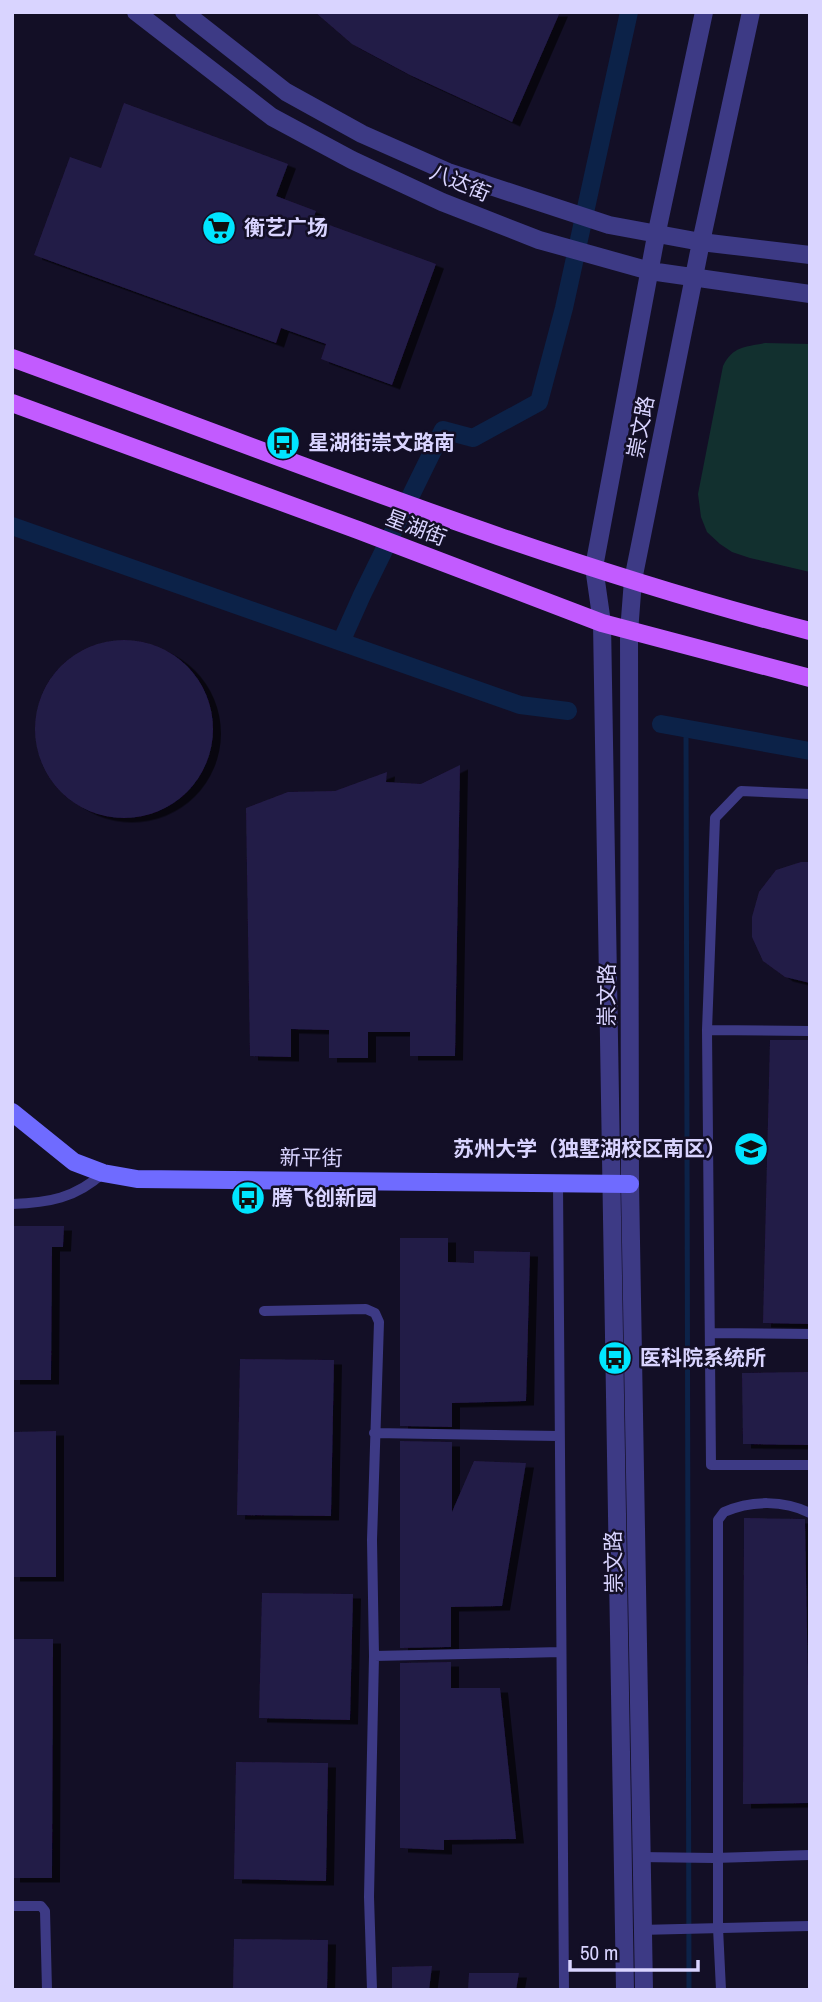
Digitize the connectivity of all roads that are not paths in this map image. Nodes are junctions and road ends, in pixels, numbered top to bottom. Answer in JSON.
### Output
{"nodes":[{"id":1,"x":136,"y":12,"type":"edge"},
{"id":2,"x":184,"y":12,"type":"edge"},
{"id":3,"x":704,"y":12,"type":"edge"},
{"id":4,"x":751,"y":12,"type":"edge"},
{"id":5,"x":656,"y":236,"type":"junction"},
{"id":6,"x":701,"y":242,"type":"junction"},
{"id":7,"x":810,"y":255,"type":"edge"},
{"id":8,"x":650,"y":271,"type":"junction"},
{"id":9,"x":694,"y":277,"type":"junction"},
{"id":10,"x":810,"y":294,"type":"edge"},
{"id":11,"x":12,"y":358,"type":"edge"},
{"id":12,"x":12,"y":403,"type":"edge"},
{"id":13,"x":594,"y":566,"type":"junction"},
{"id":14,"x":633,"y":580,"type":"junction"},
{"id":15,"x":602,"y":623,"type":"junction"},
{"id":16,"x":810,"y":631,"type":"edge"},
{"id":17,"x":629,"y":632,"type":"junction"},
{"id":18,"x":810,"y":678,"type":"edge"},
{"id":19,"x":810,"y":794,"type":"edge"},
{"id":20,"x":707,"y":1030,"type":"junction"},
{"id":21,"x":810,"y":1031,"type":"edge"},
{"id":22,"x":12,"y":1112,"type":"edge"},
{"id":23,"x":103,"y":1173,"type":"junction"},
{"id":24,"x":558,"y":1184,"type":"junction"},
{"id":25,"x":621,"y":1184,"type":"junction"},
{"id":26,"x":12,"y":1204,"type":"edge"},
{"id":27,"x":264,"y":1311,"type":"dead end"},
{"id":28,"x":709,"y":1333,"type":"junction"},
{"id":29,"x":810,"y":1334,"type":"edge"},
{"id":30,"x":374,"y":1433,"type":"junction"},
{"id":31,"x":559,"y":1436,"type":"junction"},
{"id":32,"x":810,"y":1465,"type":"edge"},
{"id":33,"x":810,"y":1513,"type":"edge"},
{"id":34,"x":561,"y":1652,"type":"junction"},
{"id":35,"x":374,"y":1656,"type":"junction"},
{"id":36,"x":810,"y":1855,"type":"edge"},
{"id":37,"x":623,"y":1857,"type":"junction"},
{"id":38,"x":641,"y":1857,"type":"junction"},
{"id":39,"x":719,"y":1858,"type":"junction"},
{"id":40,"x":12,"y":1906,"type":"edge"},
{"id":41,"x":810,"y":1926,"type":"edge"},
{"id":42,"x":718,"y":1928,"type":"junction"},
{"id":43,"x":624,"y":1930,"type":"junction"},
{"id":44,"x":643,"y":1930,"type":"junction"},
{"id":45,"x":47,"y":1990,"type":"edge"},
{"id":46,"x":372,"y":1990,"type":"edge"},
{"id":47,"x":564,"y":1990,"type":"edge"},
{"id":48,"x":625,"y":1990,"type":"edge"},
{"id":49,"x":644,"y":1990,"type":"edge"},
{"id":50,"x":721,"y":1990,"type":"edge"}],
"edges":[{"from":1,"to":8,"type":"street","name":"八达街"},
{"from":2,"to":5,"type":"street","name":"八达街"},
{"from":3,"to":5,"type":"street","name":"崇文路"},
{"from":4,"to":6,"type":"street","name":"崇文路"},
{"from":5,"to":6,"type":"street","name":"八达街"},
{"from":5,"to":8,"type":"street","name":"崇文路"},
{"from":6,"to":7,"type":"street","name":"八达街"},
{"from":6,"to":9,"type":"street","name":"崇文路"},
{"from":8,"to":9,"type":"street","name":"八达街"},
{"from":8,"to":13,"type":"street","name":"崇文路"},
{"from":9,"to":10,"type":"street","name":"八达街"},
{"from":9,"to":14,"type":"street","name":"崇文路"},
{"from":11,"to":13,"type":"main road","name":"星湖街"},
{"from":12,"to":15,"type":"main road","name":"星湖街"},
{"from":13,"to":14,"type":"main road","name":"星湖街"},
{"from":13,"to":15,"type":"street","name":"崇文路"},
{"from":14,"to":16,"type":"main road","name":"星湖街"},
{"from":14,"to":17,"type":"street","name":"崇文路"},
{"from":15,"to":17,"type":"main road","name":"星湖街"},
{"from":15,"to":25,"type":"street","name":"崇文路"},
{"from":17,"to":18,"type":"main road","name":"星湖街"},
{"from":17,"to":25,"type":"street","name":"崇文路"},
{"from":19,"to":20,"type":"lane"},
{"from":20,"to":21,"type":"lane"},
{"from":20,"to":28,"type":"lane"},
{"from":22,"to":23,"type":"main road","name":"新平街"},
{"from":23,"to":24,"type":"main road","name":"新平街"},
{"from":23,"to":26,"type":"lane"},
{"from":24,"to":25,"type":"main road","name":"新平街"},
{"from":24,"to":31,"type":"lane"},
{"from":25,"to":37,"type":"street","name":"崇文路"},
{"from":25,"to":38,"type":"street","name":"崇文路"},
{"from":27,"to":30,"type":"lane"},
{"from":28,"to":29,"type":"lane"},
{"from":28,"to":32,"type":"lane"},
{"from":30,"to":31,"type":"lane"},
{"from":30,"to":35,"type":"lane"},
{"from":31,"to":34,"type":"lane"},
{"from":33,"to":39,"type":"lane"},
{"from":34,"to":35,"type":"lane"},
{"from":34,"to":47,"type":"lane"},
{"from":35,"to":46,"type":"lane"},
{"from":36,"to":39,"type":"lane"},
{"from":37,"to":38,"type":"lane"},
{"from":37,"to":43,"type":"street","name":"崇文路"},
{"from":38,"to":39,"type":"lane"},
{"from":38,"to":44,"type":"street","name":"崇文路"},
{"from":39,"to":42,"type":"lane"},
{"from":40,"to":45,"type":"lane"},
{"from":41,"to":42,"type":"lane"},
{"from":42,"to":44,"type":"lane"},
{"from":42,"to":50,"type":"lane"},
{"from":43,"to":44,"type":"lane"},
{"from":43,"to":48,"type":"street","name":"崇文路"},
{"from":44,"to":49,"type":"street","name":"崇文路"}]}
